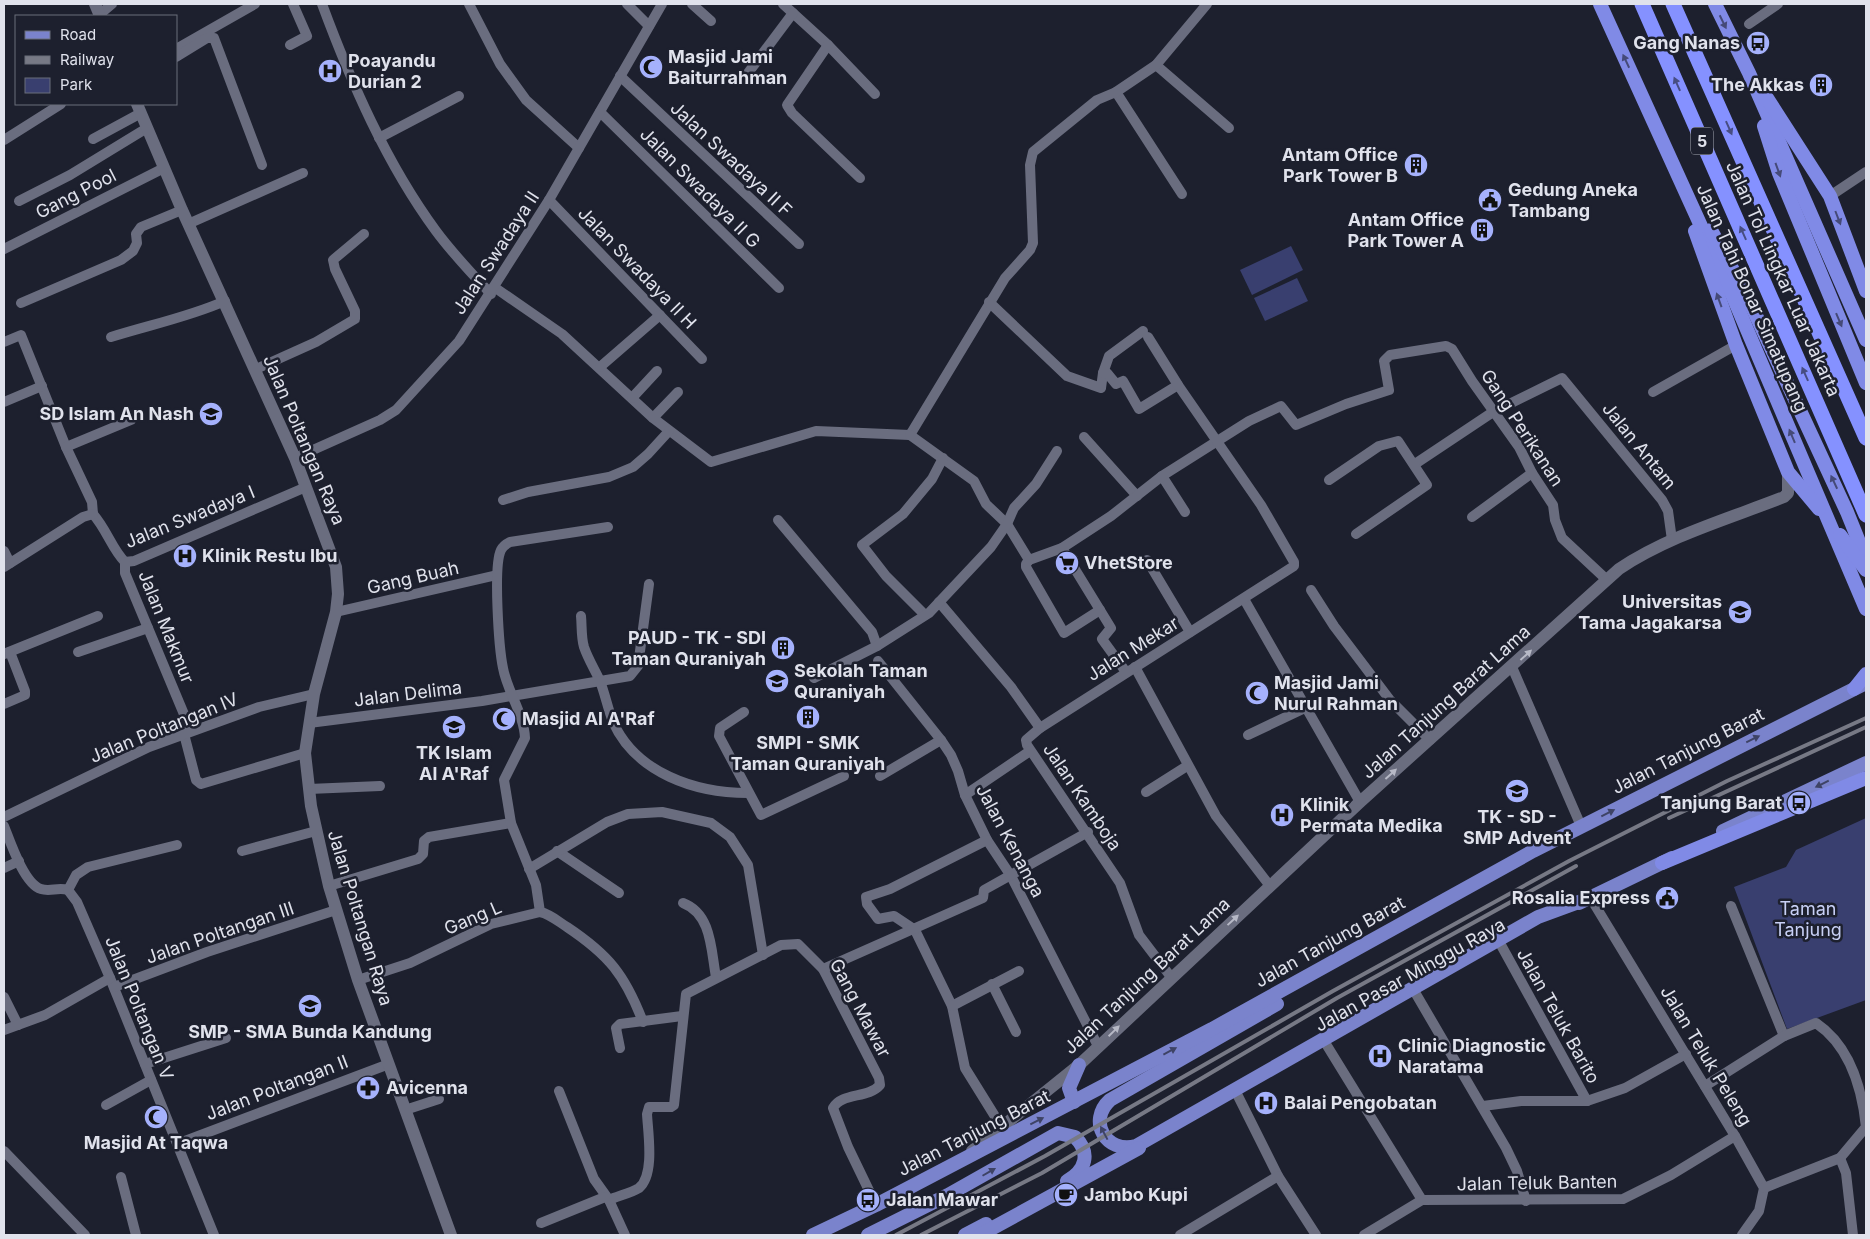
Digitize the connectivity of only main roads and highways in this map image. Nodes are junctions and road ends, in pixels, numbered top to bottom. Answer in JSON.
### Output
{"nodes":[{"id":1,"x":1600,"y":4,"type":"edge"},
{"id":2,"x":1642,"y":4,"type":"edge"},
{"id":3,"x":1673,"y":4,"type":"edge"},
{"id":4,"x":1715,"y":4,"type":"edge"},
{"id":5,"x":1749,"y":73,"type":"junction"},
{"id":6,"x":1675,"y":169,"type":"junction"},
{"id":7,"x":1866,"y":291,"type":"edge"},
{"id":8,"x":1866,"y":340,"type":"edge"},
{"id":9,"x":1866,"y":383,"type":"edge"},
{"id":10,"x":1866,"y":438,"type":"edge"},
{"id":11,"x":1847,"y":512,"type":"junction"},
{"id":12,"x":1866,"y":515,"type":"edge"},
{"id":13,"x":1866,"y":527,"type":"edge"},
{"id":14,"x":1866,"y":559,"type":"edge"},
{"id":15,"x":1866,"y":570,"type":"edge"},
{"id":16,"x":1866,"y":609,"type":"edge"},
{"id":17,"x":1866,"y":674,"type":"edge"},
{"id":18,"x":1860,"y":686,"type":"edge"},
{"id":19,"x":1866,"y":763,"type":"edge"},
{"id":20,"x":1866,"y":778,"type":"edge"},
{"id":21,"x":1531,"y":852,"type":"junction"},
{"id":22,"x":1662,"y":863,"type":"junction"},
{"id":23,"x":1587,"y":898,"type":"junction"},
{"id":24,"x":1079,"y":1065,"type":"road end"},
{"id":25,"x":1074,"y":1102,"type":"junction"},
{"id":26,"x":813,"y":1235,"type":"edge"},
{"id":27,"x":868,"y":1235,"type":"edge"},
{"id":28,"x":965,"y":1235,"type":"edge"},
{"id":29,"x":980,"y":1235,"type":"edge"}],
"edges":[{"from":6,"to":1,"type":"highway","name":"Jalan Tahi Bonar Simatupang","one_way":true},
{"from":12,"to":2,"type":"highway","name":"Jalan Tol Lingkar Luar Jakarta","number":"5","one_way":true},
{"from":3,"to":10,"type":"highway","name":"Jalan Tol Lingkar Luar Jakarta","number":"5","one_way":true},
{"from":4,"to":5,"type":"highway","one_way":true},
{"from":5,"to":7,"type":"highway","one_way":true},
{"from":5,"to":8,"type":"highway"},
{"from":5,"to":9,"type":"highway","one_way":true},
{"from":11,"to":6,"type":"highway","one_way":true},
{"from":15,"to":6,"type":"highway","one_way":true},
{"from":16,"to":6,"type":"highway","name":"Jalan Tahi Bonar Simatupang","one_way":true},
{"from":11,"to":13,"type":"highway"},
{"from":11,"to":14,"type":"highway"},
{"from":17,"to":18,"type":"highway"},
{"from":21,"to":18,"type":"main road","name":"Jalan Tanjung Barat","one_way":true},
{"from":19,"to":22,"type":"main road","name":"Jalan Pasar Minggu Raya","one_way":true},
{"from":20,"to":22,"type":"highway"},
{"from":23,"to":21,"type":"main road","one_way":true},
{"from":25,"to":21,"type":"main road","name":"Jalan Tanjung Barat","one_way":true},
{"from":22,"to":23,"type":"main road","name":"Jalan Pasar Minggu Raya"},
{"from":23,"to":29,"type":"main road","name":"Jalan Pasar Minggu Raya"},
{"from":24,"to":25,"type":"main road"},
{"from":26,"to":25,"type":"main road","name":"Jalan Tanjung Barat","one_way":true},
{"from":27,"to":28,"type":"main road","one_way":true}]}
